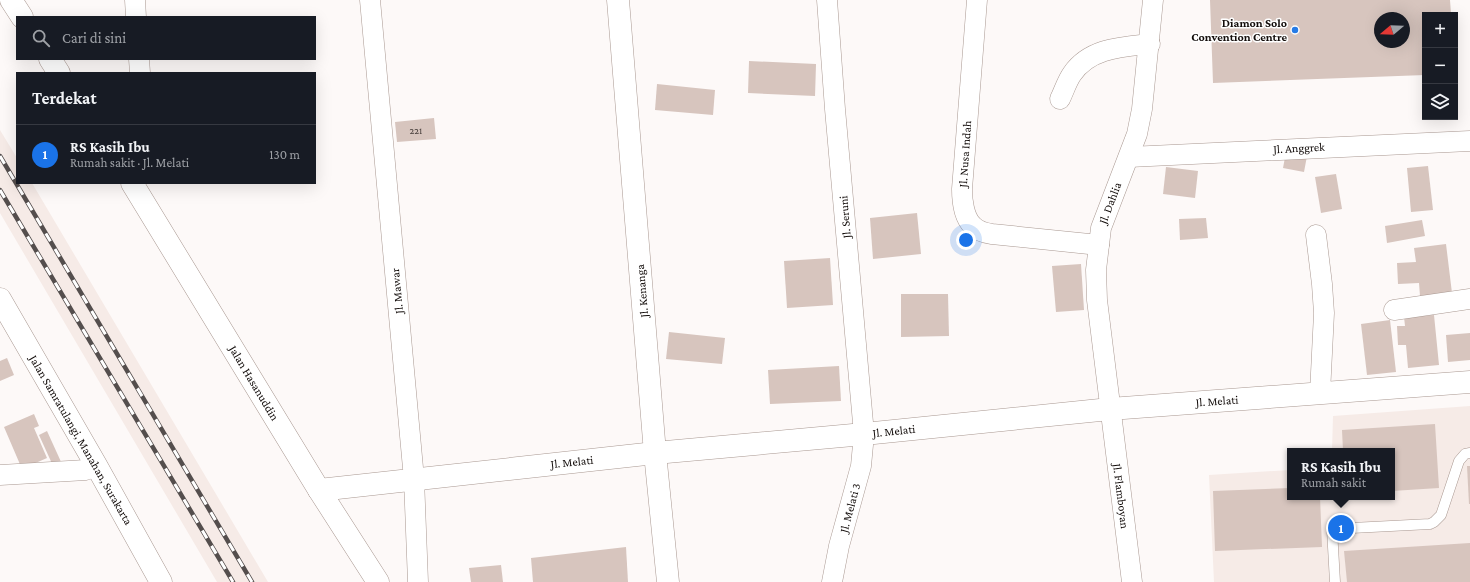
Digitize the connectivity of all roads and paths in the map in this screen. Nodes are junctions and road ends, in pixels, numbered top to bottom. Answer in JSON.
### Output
{"nodes":[{"id":1,"x":11,"y":0,"type":"edge"},
{"id":2,"x":135,"y":0,"type":"edge"},
{"id":3,"x":370,"y":0,"type":"edge"},
{"id":4,"x":618,"y":0,"type":"edge"},
{"id":5,"x":827,"y":0,"type":"edge"},
{"id":6,"x":977,"y":0,"type":"edge"},
{"id":7,"x":1153,"y":0,"type":"edge"},
{"id":8,"x":21,"y":16,"type":"edge"},
{"id":9,"x":136,"y":16,"type":"edge"},
{"id":10,"x":1150,"y":44,"type":"junction"},
{"id":11,"x":51,"y":60,"type":"edge"},
{"id":12,"x":139,"y":60,"type":"edge"},
{"id":13,"x":58,"y":72,"type":"edge"},
{"id":14,"x":140,"y":72,"type":"edge"},
{"id":15,"x":1060,"y":99,"type":"dead end"},
{"id":16,"x":1470,"y":141,"type":"edge"},
{"id":17,"x":1129,"y":157,"type":"junction"},
{"id":18,"x":133,"y":184,"type":"edge"},
{"id":19,"x":146,"y":184,"type":"edge"},
{"id":20,"x":148,"y":208,"type":"junction"},
{"id":21,"x":1316,"y":235,"type":"dead end"},
{"id":22,"x":1099,"y":245,"type":"junction"},
{"id":23,"x":0,"y":299,"type":"edge"},
{"id":24,"x":1470,"y":299,"type":"edge"},
{"id":25,"x":1394,"y":310,"type":"dead end"},
{"id":26,"x":1470,"y":382,"type":"edge"},
{"id":27,"x":1320,"y":393,"type":"junction"},
{"id":28,"x":1110,"y":409,"type":"junction"},
{"id":29,"x":864,"y":434,"type":"junction"},
{"id":30,"x":655,"y":453,"type":"junction"},
{"id":31,"x":1470,"y":453,"type":"edge"},
{"id":32,"x":86,"y":470,"type":"dead end"},
{"id":33,"x":0,"y":474,"type":"edge"},
{"id":34,"x":414,"y":479,"type":"junction"},
{"id":35,"x":319,"y":490,"type":"junction"},
{"id":36,"x":161,"y":582,"type":"edge"},
{"id":37,"x":378,"y":582,"type":"edge"},
{"id":38,"x":418,"y":582,"type":"edge"},
{"id":39,"x":668,"y":582,"type":"edge"},
{"id":40,"x":832,"y":582,"type":"edge"},
{"id":41,"x":1132,"y":582,"type":"edge"},
{"id":42,"x":1335,"y":582,"type":"edge"}],
"edges":[{"from":1,"to":8,"type":"street"},
{"from":2,"to":9,"type":"street"},
{"from":3,"to":34,"type":"street","name":"Jl. Mawar"},
{"from":4,"to":30,"type":"street","name":"Jl. Kenanga"},
{"from":5,"to":29,"type":"street","name":"Jl. Seruni"},
{"from":6,"to":22,"type":"street","name":"Jl. Nusa Indah"},
{"from":7,"to":10,"type":"street","name":"Jl. Dahlia"},
{"from":10,"to":15,"type":"street"},
{"from":10,"to":17,"type":"street","name":"Jl. Dahlia"},
{"from":11,"to":13,"type":"street"},
{"from":12,"to":14,"type":"street"},
{"from":16,"to":17,"type":"street","name":"Jl. Anggrek"},
{"from":17,"to":22,"type":"street","name":"Jl. Dahlia"},
{"from":18,"to":20,"type":"street","name":"Jalan Hasanuddin"},
{"from":19,"to":20,"type":"street"},
{"from":20,"to":35,"type":"street","name":"Jalan Hasanuddin"},
{"from":21,"to":27,"type":"street"},
{"from":22,"to":28,"type":"street","name":"Jl. Dahlia"},
{"from":23,"to":36,"type":"street","name":"Jalan Samratulangi, Manahan, Surakarta"},
{"from":24,"to":25,"type":"street"},
{"from":26,"to":27,"type":"street","name":"Jl. Melati"},
{"from":27,"to":28,"type":"street","name":"Jl. Melati"},
{"from":28,"to":29,"type":"street","name":"Jl. Melati"},
{"from":28,"to":41,"type":"street","name":"Jl. Flamboyan"},
{"from":29,"to":30,"type":"street","name":"Jl. Melati"},
{"from":29,"to":40,"type":"street","name":"Jl. Melati 3"},
{"from":30,"to":34,"type":"street","name":"Jl. Melati"},
{"from":30,"to":39,"type":"street","name":"Jl. Kenanga"},
{"from":31,"to":42,"type":"lane"},
{"from":32,"to":33,"type":"street"},
{"from":34,"to":35,"type":"street","name":"Jl. Melati"},
{"from":34,"to":38,"type":"street","name":"Jl. Mawar"},
{"from":35,"to":37,"type":"street","name":"Jalan Hasanuddin"}]}
